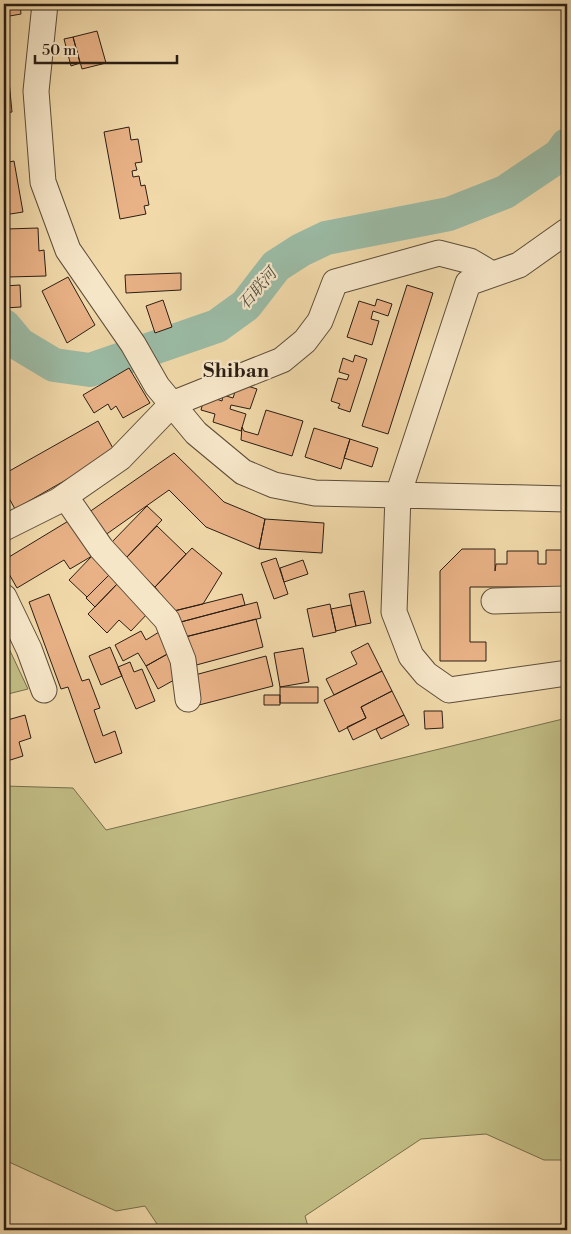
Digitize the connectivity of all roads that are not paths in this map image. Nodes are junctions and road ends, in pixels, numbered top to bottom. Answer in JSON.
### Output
{"nodes":[{"id":1,"x":48,"y":7,"type":"edge"},
{"id":2,"x":567,"y":231,"type":"edge"},
{"id":3,"x":492,"y":274,"type":"junction"},
{"id":4,"x":172,"y":404,"type":"junction"},
{"id":5,"x":398,"y":495,"type":"junction"},
{"id":6,"x":65,"y":496,"type":"junction"},
{"id":7,"x":567,"y":499,"type":"edge"},
{"id":8,"x":4,"y":528,"type":"edge"},
{"id":9,"x":4,"y":597,"type":"edge"},
{"id":10,"x":567,"y":599,"type":"edge"},
{"id":11,"x":494,"y":601,"type":"dead end"},
{"id":12,"x":567,"y":673,"type":"edge"},
{"id":13,"x":44,"y":690,"type":"dead end"},
{"id":14,"x":188,"y":699,"type":"dead end"}],
"edges":[{"from":1,"to":4,"type":"street"},
{"from":2,"to":3,"type":"street"},
{"from":3,"to":4,"type":"street"},
{"from":3,"to":5,"type":"street"},
{"from":4,"to":5,"type":"street"},
{"from":4,"to":6,"type":"street"},
{"from":5,"to":7,"type":"street"},
{"from":5,"to":12,"type":"street"},
{"from":6,"to":8,"type":"street"},
{"from":6,"to":14,"type":"street"},
{"from":9,"to":13,"type":"street"},
{"from":10,"to":11,"type":"street"}]}
